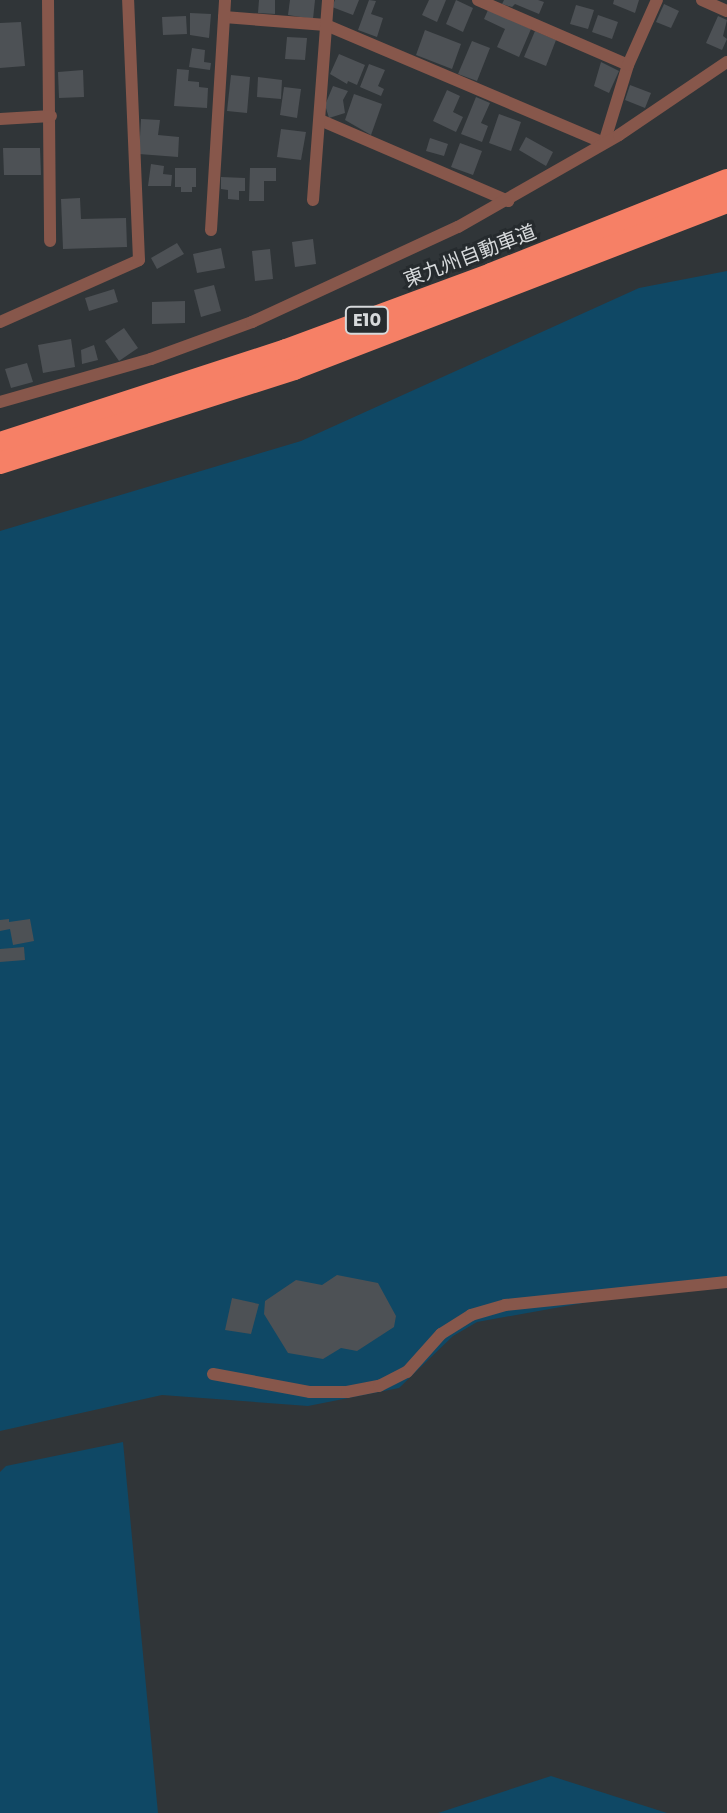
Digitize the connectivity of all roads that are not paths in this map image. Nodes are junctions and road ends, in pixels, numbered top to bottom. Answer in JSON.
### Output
{"nodes":[{"id":1,"x":48,"y":0,"type":"edge"},
{"id":2,"x":128,"y":0,"type":"edge"},
{"id":3,"x":225,"y":0,"type":"edge"},
{"id":4,"x":328,"y":0,"type":"edge"},
{"id":5,"x":478,"y":0,"type":"edge"},
{"id":6,"x":657,"y":0,"type":"edge"},
{"id":7,"x":702,"y":0,"type":"edge"},
{"id":8,"x":727,"y":11,"type":"edge"},
{"id":9,"x":224,"y":17,"type":"junction"},
{"id":10,"x":326,"y":25,"type":"junction"},
{"id":11,"x":727,"y":62,"type":"edge"},
{"id":12,"x":628,"y":65,"type":"junction"},
{"id":13,"x":51,"y":116,"type":"junction"},
{"id":14,"x":0,"y":119,"type":"edge"},
{"id":15,"x":320,"y":120,"type":"junction"},
{"id":16,"x":604,"y":143,"type":"junction"},
{"id":17,"x":727,"y":180,"type":"edge"},
{"id":18,"x":313,"y":200,"type":"dead end"},
{"id":19,"x":508,"y":201,"type":"junction"},
{"id":20,"x":727,"y":202,"type":"edge"},
{"id":21,"x":211,"y":230,"type":"dead end"},
{"id":22,"x":50,"y":241,"type":"dead end"},
{"id":23,"x":0,"y":322,"type":"edge"},
{"id":24,"x":0,"y":402,"type":"edge"},
{"id":25,"x":0,"y":443,"type":"edge"},
{"id":26,"x":0,"y":463,"type":"edge"},
{"id":27,"x":727,"y":1282,"type":"edge"},
{"id":28,"x":213,"y":1374,"type":"dead end"}],
"edges":[{"from":1,"to":13,"type":"street"},
{"from":2,"to":23,"type":"street"},
{"from":3,"to":9,"type":"street"},
{"from":4,"to":10,"type":"street"},
{"from":5,"to":12,"type":"street"},
{"from":6,"to":12,"type":"street"},
{"from":7,"to":8,"type":"street"},
{"from":9,"to":10,"type":"street"},
{"from":9,"to":21,"type":"street"},
{"from":10,"to":15,"type":"street"},
{"from":10,"to":16,"type":"street"},
{"from":11,"to":16,"type":"street"},
{"from":12,"to":16,"type":"street"},
{"from":13,"to":14,"type":"street"},
{"from":13,"to":22,"type":"street"},
{"from":15,"to":18,"type":"street"},
{"from":15,"to":19,"type":"street"},
{"from":16,"to":19,"type":"street"},
{"from":17,"to":25,"type":"highway","name":"東九州自動車道","number":"E10"},
{"from":19,"to":24,"type":"street"},
{"from":20,"to":26,"type":"highway","name":"東九州自動車道","number":"E10"},
{"from":27,"to":28,"type":"street"}]}
